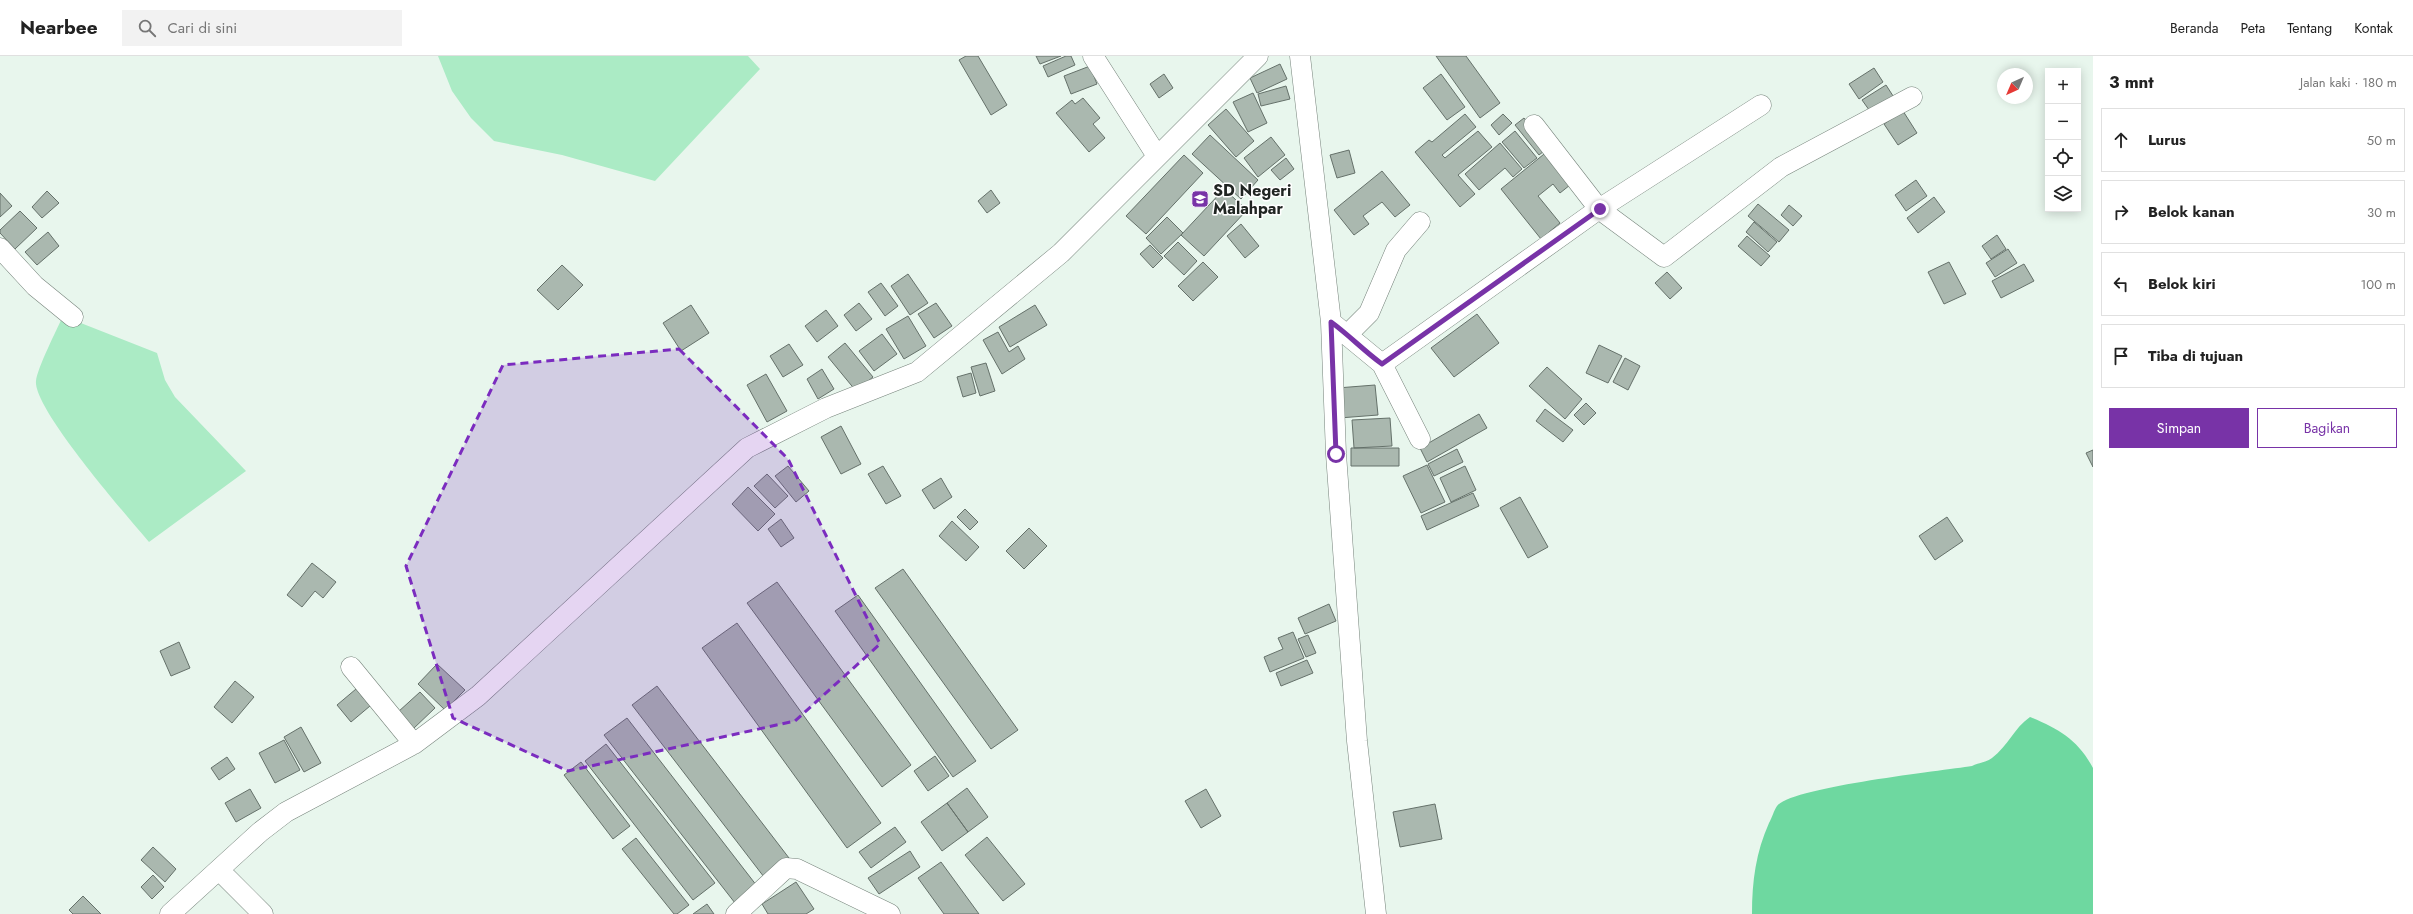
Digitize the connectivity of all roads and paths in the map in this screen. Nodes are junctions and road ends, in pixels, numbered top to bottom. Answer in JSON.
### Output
{"nodes":[{"id":1,"x":1093,"y":56,"type":"edge"},
{"id":2,"x":1258,"y":56,"type":"edge"},
{"id":3,"x":1300,"y":56,"type":"edge"},
{"id":4,"x":1912,"y":97,"type":"dead end"},
{"id":5,"x":1761,"y":105,"type":"dead end"},
{"id":6,"x":1534,"y":126,"type":"dead end"},
{"id":7,"x":1158,"y":156,"type":"junction"},
{"id":8,"x":1600,"y":209,"type":"junction"},
{"id":9,"x":1420,"y":222,"type":"dead end"},
{"id":10,"x":0,"y":248,"type":"edge"},
{"id":11,"x":73,"y":317,"type":"dead end"},
{"id":12,"x":1331,"y":322,"type":"junction"},
{"id":13,"x":1348,"y":334,"type":"junction"},
{"id":14,"x":1382,"y":364,"type":"junction"},
{"id":15,"x":1420,"y":438,"type":"dead end"},
{"id":16,"x":351,"y":667,"type":"dead end"},
{"id":17,"x":414,"y":744,"type":"junction"},
{"id":18,"x":218,"y":870,"type":"junction"},
{"id":19,"x":170,"y":914,"type":"edge"},
{"id":20,"x":263,"y":914,"type":"edge"},
{"id":21,"x":736,"y":914,"type":"edge"},
{"id":22,"x":890,"y":914,"type":"edge"},
{"id":23,"x":1376,"y":914,"type":"edge"}],
"edges":[{"from":1,"to":7,"type":"street"},
{"from":2,"to":7,"type":"street"},
{"from":3,"to":12,"type":"street"},
{"from":4,"to":8,"type":"street"},
{"from":5,"to":8,"type":"street"},
{"from":6,"to":8,"type":"street"},
{"from":7,"to":17,"type":"street"},
{"from":8,"to":14,"type":"street"},
{"from":9,"to":13,"type":"street"},
{"from":10,"to":11,"type":"street"},
{"from":12,"to":13,"type":"street"},
{"from":12,"to":23,"type":"street"},
{"from":13,"to":14,"type":"street"},
{"from":14,"to":15,"type":"street"},
{"from":16,"to":17,"type":"street"},
{"from":17,"to":18,"type":"street"},
{"from":18,"to":19,"type":"street"},
{"from":18,"to":20,"type":"street"},
{"from":21,"to":22,"type":"street"}]}
